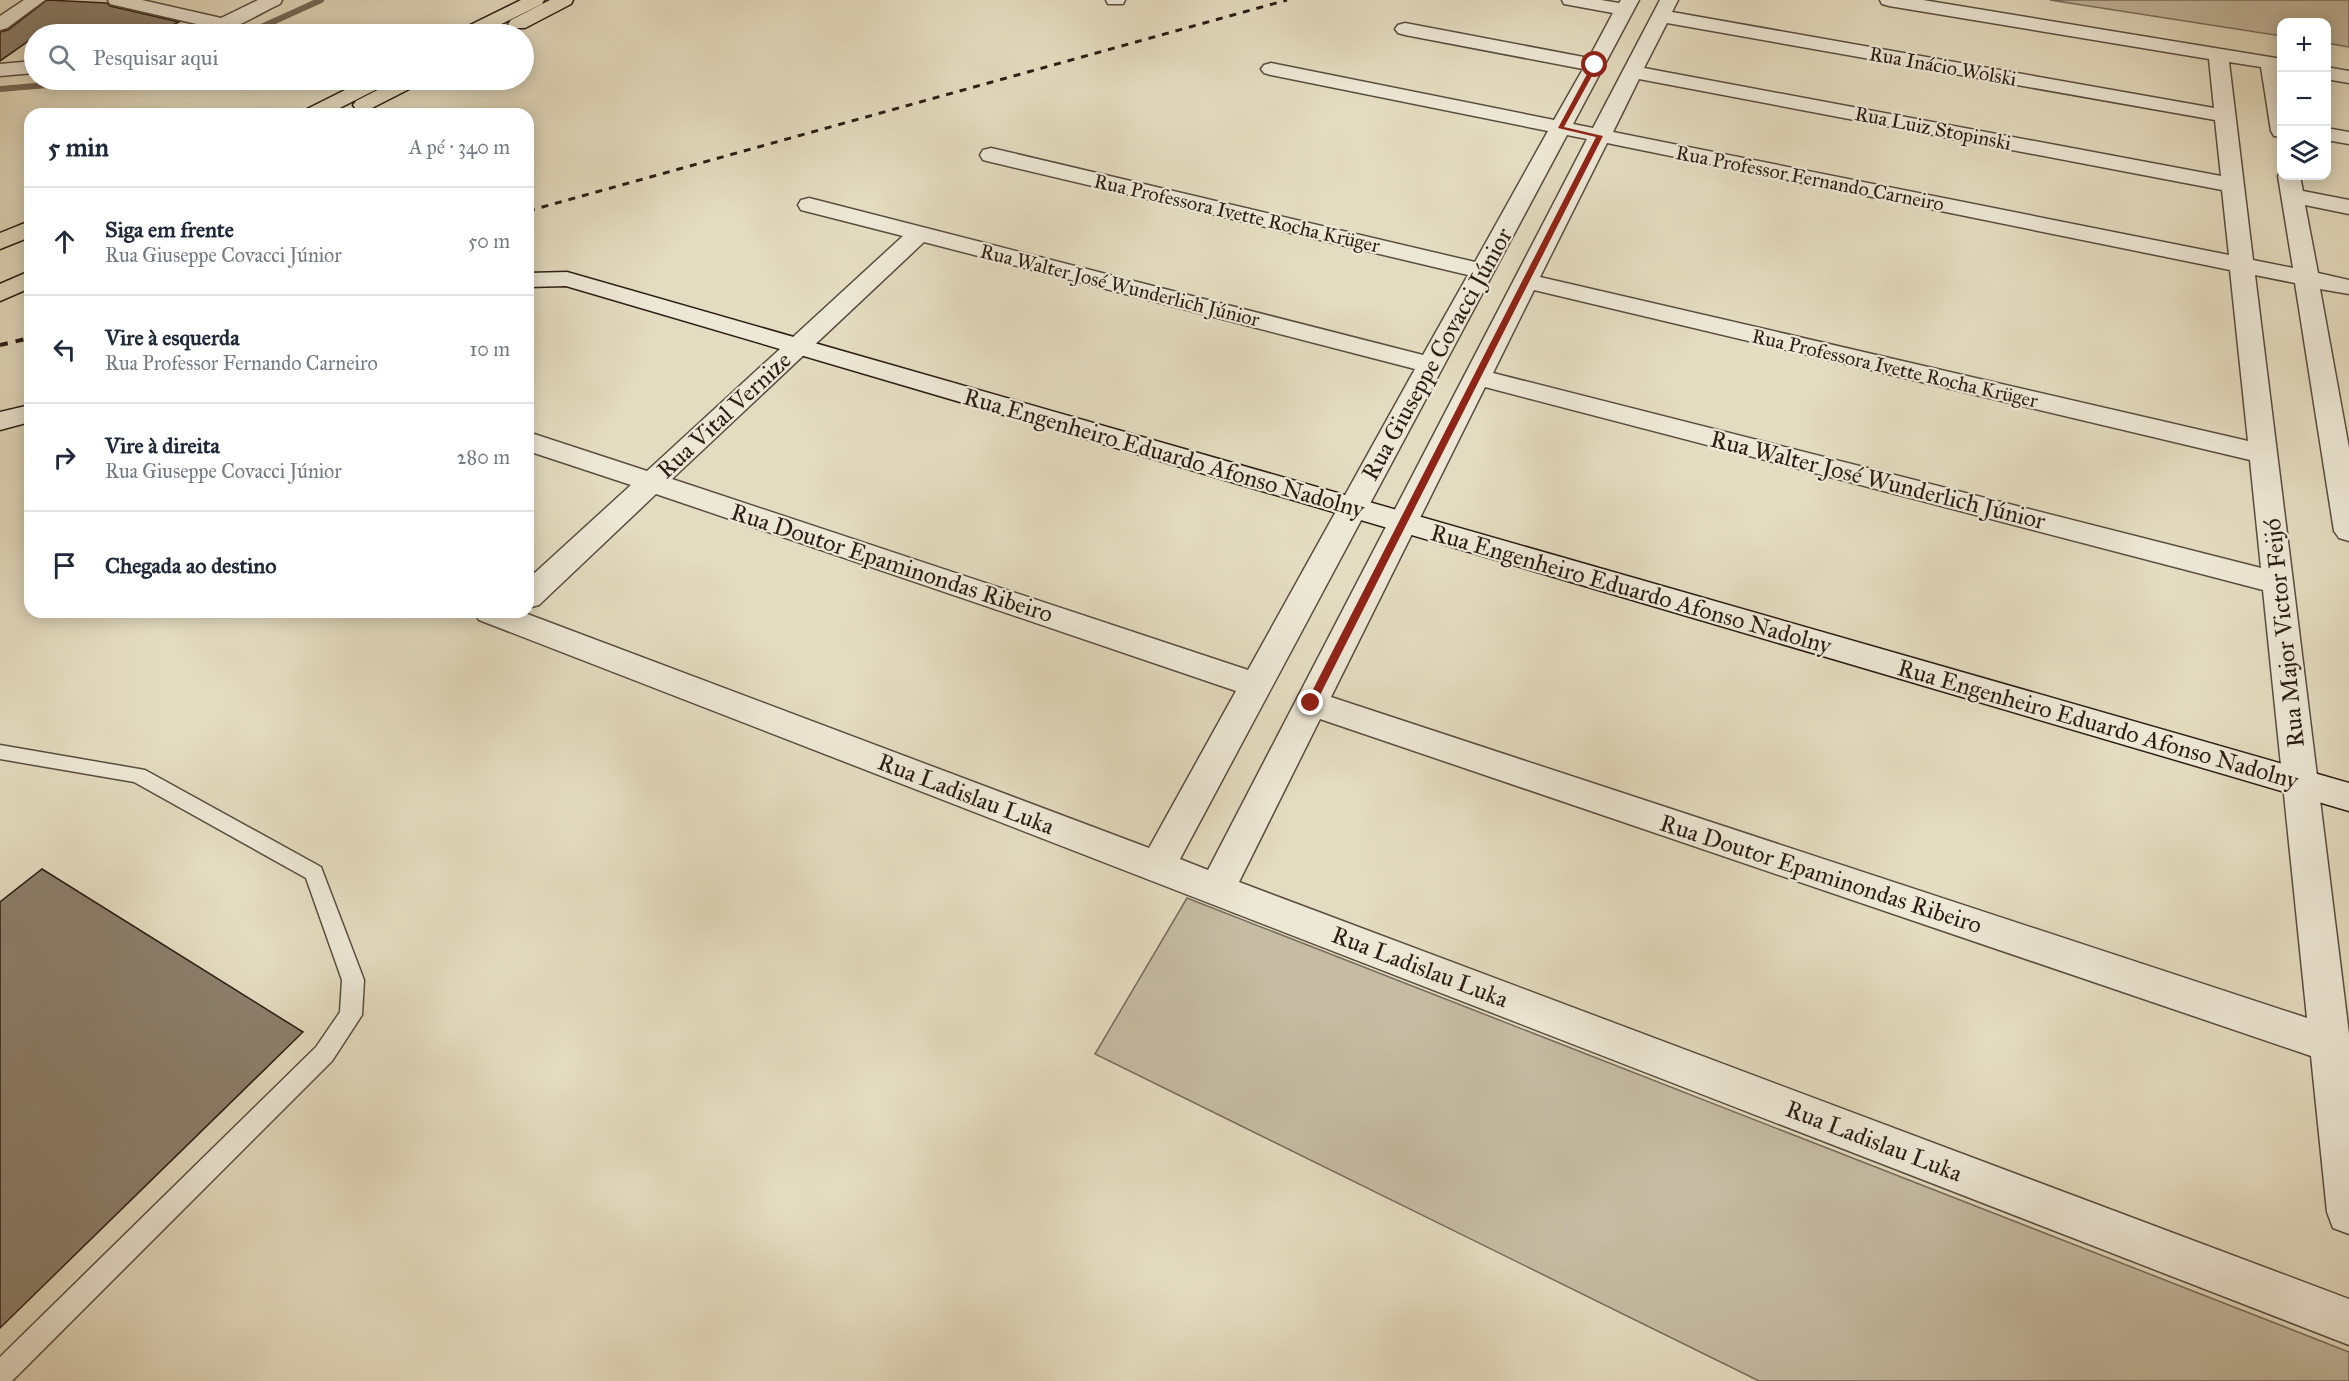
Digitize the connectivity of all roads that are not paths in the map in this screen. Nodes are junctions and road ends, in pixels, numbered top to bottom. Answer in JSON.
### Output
{"nodes":[{"id":1,"x":36,"y":0,"type":"edge"},
{"id":2,"x":117,"y":0,"type":"edge"},
{"id":3,"x":273,"y":0,"type":"edge"},
{"id":4,"x":535,"y":0,"type":"edge"},
{"id":5,"x":564,"y":0,"type":"edge"},
{"id":6,"x":1571,"y":0,"type":"edge"},
{"id":7,"x":1889,"y":0,"type":"edge"},
{"id":8,"x":1628,"y":5,"type":"edge"},
{"id":9,"x":1665,"y":8,"type":"edge"},
{"id":10,"x":0,"y":24,"type":"edge"},
{"id":11,"x":223,"y":24,"type":"joint"},
{"id":12,"x":487,"y":24,"type":"edge"},
{"id":13,"x":517,"y":24,"type":"edge"},
{"id":14,"x":1405,"y":28,"type":"dead end"},
{"id":15,"x":2218,"y":55,"type":"junction"},
{"id":16,"x":2276,"y":64,"type":"edge"},
{"id":17,"x":1595,"y":65,"type":"junction"},
{"id":18,"x":24,"y":68,"type":"edge"},
{"id":19,"x":1271,"y":69,"type":"dead end"},
{"id":20,"x":0,"y":70,"type":"edge"},
{"id":21,"x":1632,"y":72,"type":"junction"},
{"id":22,"x":2331,"y":74,"type":"edge"},
{"id":23,"x":2349,"y":76,"type":"edge"},
{"id":24,"x":359,"y":90,"type":"edge"},
{"id":25,"x":393,"y":90,"type":"edge"},
{"id":26,"x":355,"y":92,"type":"junction"},
{"id":27,"x":311,"y":108,"type":"edge"},
{"id":28,"x":324,"y":108,"type":"edge"},
{"id":29,"x":358,"y":108,"type":"edge"},
{"id":30,"x":2225,"y":116,"type":"junction"},
{"id":31,"x":2281,"y":126,"type":"edge"},
{"id":32,"x":1561,"y":128,"type":"junction"},
{"id":33,"x":2331,"y":135,"type":"edge"},
{"id":34,"x":1600,"y":136,"type":"junction"},
{"id":35,"x":2349,"y":138,"type":"edge"},
{"id":36,"x":991,"y":155,"type":"dead end"},
{"id":37,"x":2233,"y":185,"type":"junction"},
{"id":38,"x":2291,"y":186,"type":"edge"},
{"id":39,"x":809,"y":205,"type":"dead end"},
{"id":40,"x":2349,"y":207,"type":"edge"},
{"id":41,"x":24,"y":231,"type":"edge"},
{"id":42,"x":920,"y":233,"type":"junction"},
{"id":43,"x":0,"y":242,"type":"edge"},
{"id":44,"x":24,"y":261,"type":"edge"},
{"id":45,"x":2242,"y":266,"type":"junction"},
{"id":46,"x":1483,"y":271,"type":"junction"},
{"id":47,"x":0,"y":274,"type":"edge"},
{"id":48,"x":2306,"y":279,"type":"junction"},
{"id":49,"x":534,"y":280,"type":"edge"},
{"id":50,"x":1526,"y":281,"type":"junction"},
{"id":51,"x":24,"y":282,"type":"edge"},
{"id":52,"x":2349,"y":287,"type":"edge"},
{"id":53,"x":0,"y":294,"type":"edge"},
{"id":54,"x":798,"y":346,"type":"junction"},
{"id":55,"x":1431,"y":365,"type":"junction"},
{"id":56,"x":1477,"y":377,"type":"junction"},
{"id":57,"x":24,"y":415,"type":"edge"},
{"id":58,"x":0,"y":421,"type":"edge"},
{"id":59,"x":534,"y":443,"type":"edge"},
{"id":60,"x":2263,"y":454,"type":"junction"},
{"id":61,"x":2344,"y":473,"type":"edge"},
{"id":62,"x":651,"y":483,"type":"junction"},
{"id":63,"x":1353,"y":508,"type":"junction"},
{"id":64,"x":1403,"y":522,"type":"junction"},
{"id":65,"x":2349,"y":531,"type":"edge"},
{"id":66,"x":2278,"y":583,"type":"junction"},
{"id":67,"x":534,"y":588,"type":"edge"},
{"id":68,"x":529,"y":618,"type":"edge"},
{"id":69,"x":1256,"y":685,"type":"junction"},
{"id":70,"x":1311,"y":703,"type":"junction"},
{"id":71,"x":0,"y":752,"type":"edge"},
{"id":72,"x":2301,"y":783,"type":"junction"},
{"id":73,"x":2349,"y":797,"type":"edge"},
{"id":74,"x":1157,"y":867,"type":"junction"},
{"id":75,"x":1217,"y":889,"type":"junction"},
{"id":76,"x":2330,"y":1044,"type":"junction"},
{"id":77,"x":2349,"y":1212,"type":"edge"},
{"id":78,"x":2349,"y":1322,"type":"edge"},
{"id":79,"x":0,"y":1375,"type":"edge"}],
"edges":[{"from":1,"to":10,"type":"street"},
{"from":2,"to":11,"type":"street"},
{"from":3,"to":11,"type":"street"},
{"from":4,"to":12,"type":"highway"},
{"from":5,"to":13,"type":"highway"},
{"from":6,"to":8,"type":"street"},
{"from":7,"to":15,"type":"street"},
{"from":8,"to":17,"type":"street","name":"Rua Giuseppe Covacci Júnior"},
{"from":9,"to":21,"type":"street","name":"Rua Giuseppe Covacci Júnior"},
{"from":9,"to":30,"type":"street","name":"Rua Inácio Wolski"},
{"from":14,"to":17,"type":"street"},
{"from":15,"to":16,"type":"street"},
{"from":15,"to":30,"type":"street","name":"Rua Major Victor Feijó"},
{"from":16,"to":31,"type":"street"},
{"from":17,"to":32,"type":"street","name":"Rua Giuseppe Covacci Júnior"},
{"from":18,"to":20,"type":"street"},
{"from":19,"to":32,"type":"street","name":"Rua Professor Fernando Carneiro"},
{"from":21,"to":34,"type":"street","name":"Rua Giuseppe Covacci Júnior"},
{"from":21,"to":37,"type":"street","name":"Rua Luiz Stopinski"},
{"from":22,"to":23,"type":"street"},
{"from":24,"to":26,"type":"highway"},
{"from":25,"to":29,"type":"highway"},
{"from":26,"to":27,"type":"highway"},
{"from":26,"to":28,"type":"highway"},
{"from":30,"to":37,"type":"street","name":"Rua Major Victor Feijó"},
{"from":32,"to":34,"type":"street","name":"Rua Professor Fernando Carneiro"},
{"from":32,"to":46,"type":"street","name":"Rua Giuseppe Covacci Júnior"},
{"from":33,"to":35,"type":"street"},
{"from":34,"to":45,"type":"street","name":"Rua Professor Fernando Carneiro"},
{"from":34,"to":50,"type":"street","name":"Rua Giuseppe Covacci Júnior"},
{"from":36,"to":46,"type":"street","name":"Rua Professora Ivette Rocha Krüger"},
{"from":37,"to":45,"type":"street","name":"Rua Major Victor Feijó"},
{"from":38,"to":40,"type":"street"},
{"from":38,"to":48,"type":"street"},
{"from":39,"to":42,"type":"street","name":"Rua Walter José Wunderlich Júnior"},
{"from":41,"to":43,"type":"highway"},
{"from":42,"to":54,"type":"street","name":"Rua Vital Vernize"},
{"from":42,"to":55,"type":"street","name":"Rua Walter José Wunderlich Júnior"},
{"from":44,"to":47,"type":"highway"},
{"from":45,"to":48,"type":"street","name":"Rua Professor Fernando Carneiro"},
{"from":45,"to":60,"type":"street","name":"Rua Major Victor Feijó"},
{"from":46,"to":55,"type":"street","name":"Rua Giuseppe Covacci Júnior"},
{"from":48,"to":52,"type":"street","name":"Rua Professor Fernando Carneiro"},
{"from":48,"to":61,"type":"street"},
{"from":49,"to":54,"type":"street","name":"Rua Engenheiro Eduardo Afonso Nadolny"},
{"from":50,"to":56,"type":"street","name":"Rua Giuseppe Covacci Júnior"},
{"from":50,"to":60,"type":"street","name":"Rua Professora Ivette Rocha Krüger"},
{"from":51,"to":53,"type":"highway"},
{"from":54,"to":62,"type":"street","name":"Rua Vital Vernize"},
{"from":54,"to":63,"type":"street","name":"Rua Engenheiro Eduardo Afonso Nadolny"},
{"from":55,"to":63,"type":"street","name":"Rua Giuseppe Covacci Júnior"},
{"from":56,"to":64,"type":"street","name":"Rua Giuseppe Covacci Júnior"},
{"from":56,"to":66,"type":"street","name":"Rua Walter José Wunderlich Júnior"},
{"from":57,"to":58,"type":"street"},
{"from":59,"to":62,"type":"street","name":"Rua Doutor Epaminondas Ribeiro"},
{"from":60,"to":66,"type":"street","name":"Rua Major Victor Feijó"},
{"from":61,"to":65,"type":"street"},
{"from":62,"to":67,"type":"street","name":"Rua Vital Vernize"},
{"from":62,"to":69,"type":"street","name":"Rua Doutor Epaminondas Ribeiro"},
{"from":63,"to":64,"type":"street","name":"Rua Engenheiro Eduardo Afonso Nadolny"},
{"from":63,"to":69,"type":"street","name":"Rua Giuseppe Covacci Júnior"},
{"from":64,"to":70,"type":"street","name":"Rua Giuseppe Covacci Júnior"},
{"from":64,"to":72,"type":"street","name":"Rua Engenheiro Eduardo Afonso Nadolny"},
{"from":66,"to":72,"type":"street","name":"Rua Major Victor Feijó"},
{"from":68,"to":74,"type":"street","name":"Rua Ladislau Luka"},
{"from":69,"to":74,"type":"street","name":"Rua Giuseppe Covacci Júnior"},
{"from":70,"to":75,"type":"street","name":"Rua Giuseppe Covacci Júnior"},
{"from":70,"to":76,"type":"street","name":"Rua Doutor Epaminondas Ribeiro"},
{"from":71,"to":79,"type":"lane"},
{"from":72,"to":73,"type":"street","name":"Rua Engenheiro Eduardo Afonso Nadolny"},
{"from":72,"to":76,"type":"street","name":"Rua Major Victor Feijó"},
{"from":74,"to":75,"type":"street","name":"Rua Ladislau Luka"},
{"from":75,"to":78,"type":"street","name":"Rua Ladislau Luka"},
{"from":76,"to":77,"type":"street","name":"Rua Major Victor Feijó"}]}
